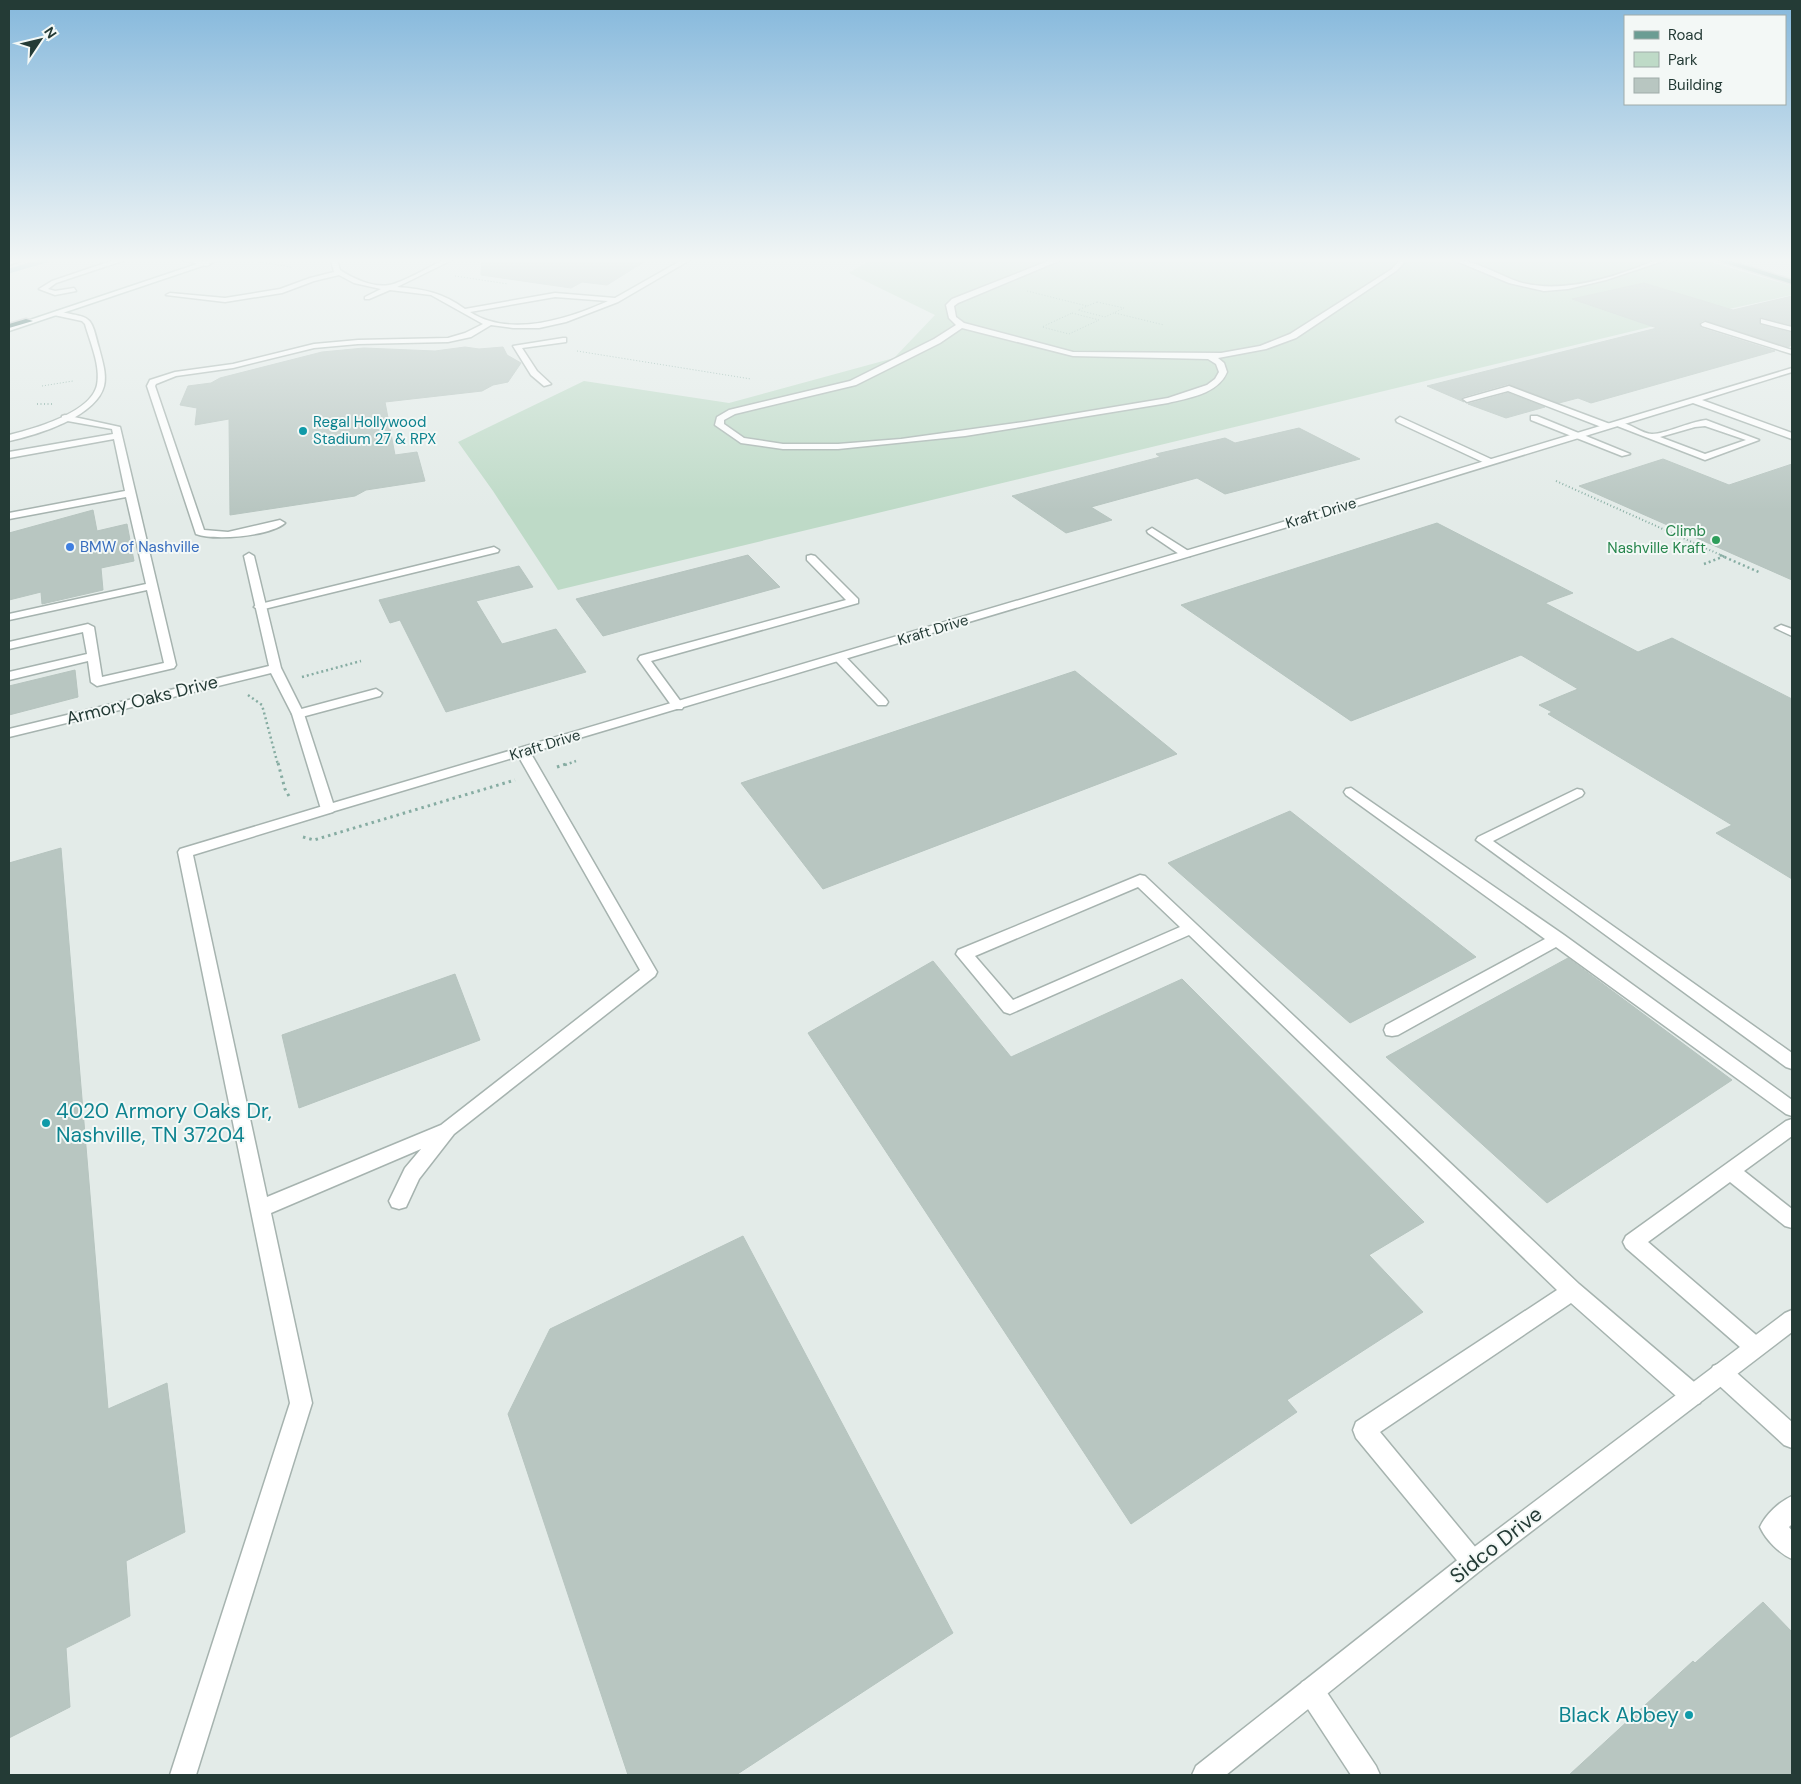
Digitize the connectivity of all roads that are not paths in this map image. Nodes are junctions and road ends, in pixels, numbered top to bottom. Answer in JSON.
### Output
{"nodes":[{"id":1,"x":93,"y":343,"type":"edge"},
{"id":2,"x":343,"y":343,"type":"edge"},
{"id":3,"x":538,"y":343,"type":"edge"},
{"id":4,"x":933,"y":343,"type":"edge"},
{"id":5,"x":1031,"y":343,"type":"edge"},
{"id":6,"x":1275,"y":343,"type":"edge"},
{"id":7,"x":1765,"y":343,"type":"edge"},
{"id":8,"x":1792,"y":352,"type":"edge"},
{"id":9,"x":1210,"y":357,"type":"junction"},
{"id":10,"x":1792,"y":370,"type":"edge"},
{"id":11,"x":547,"y":384,"type":"dead end"},
{"id":12,"x":1467,"y":399,"type":"dead end"},
{"id":13,"x":1693,"y":400,"type":"junction"},
{"id":14,"x":65,"y":418,"type":"junction"},
{"id":15,"x":1534,"y":418,"type":"dead end"},
{"id":16,"x":1400,"y":420,"type":"dead end"},
{"id":17,"x":1612,"y":425,"type":"junction"},
{"id":18,"x":1578,"y":435,"type":"junction"},
{"id":19,"x":117,"y":436,"type":"junction"},
{"id":20,"x":1792,"y":436,"type":"edge"},
{"id":21,"x":1652,"y":437,"type":"junction"},
{"id":22,"x":9,"y":438,"type":"edge"},
{"id":23,"x":1625,"y":454,"type":"dead end"},
{"id":24,"x":9,"y":456,"type":"edge"},
{"id":25,"x":1490,"y":462,"type":"junction"},
{"id":26,"x":130,"y":493,"type":"junction"},
{"id":27,"x":9,"y":516,"type":"edge"},
{"id":28,"x":280,"y":523,"type":"dead end"},
{"id":29,"x":1152,"y":532,"type":"dead end"},
{"id":30,"x":494,"y":550,"type":"dead end"},
{"id":31,"x":1186,"y":554,"type":"junction"},
{"id":32,"x":249,"y":556,"type":"dead end"},
{"id":33,"x":811,"y":558,"type":"dead end"},
{"id":34,"x":151,"y":586,"type":"junction"},
{"id":35,"x":260,"y":606,"type":"junction"},
{"id":36,"x":9,"y":617,"type":"edge"},
{"id":37,"x":1781,"y":628,"type":"dead end"},
{"id":38,"x":1792,"y":633,"type":"edge"},
{"id":39,"x":9,"y":645,"type":"edge"},
{"id":40,"x":93,"y":656,"type":"junction"},
{"id":41,"x":840,"y":658,"type":"junction"},
{"id":42,"x":275,"y":668,"type":"junction"},
{"id":43,"x":9,"y":676,"type":"edge"},
{"id":44,"x":376,"y":693,"type":"dead end"},
{"id":45,"x":882,"y":702,"type":"dead end"},
{"id":46,"x":678,"y":706,"type":"junction"},
{"id":47,"x":298,"y":714,"type":"junction"},
{"id":48,"x":9,"y":733,"type":"edge"},
{"id":49,"x":523,"y":752,"type":"junction"},
{"id":50,"x":1351,"y":792,"type":"dead end"},
{"id":51,"x":1576,"y":793,"type":"dead end"},
{"id":52,"x":328,"y":809,"type":"junction"},
{"id":53,"x":1191,"y":928,"type":"junction"},
{"id":54,"x":1558,"y":939,"type":"junction"},
{"id":55,"x":1392,"y":1030,"type":"dead end"},
{"id":56,"x":1792,"y":1062,"type":"edge"},
{"id":57,"x":1792,"y":1109,"type":"edge"},
{"id":58,"x":1792,"y":1126,"type":"edge"},
{"id":59,"x":448,"y":1129,"type":"junction"},
{"id":60,"x":1730,"y":1172,"type":"junction"},
{"id":61,"x":399,"y":1200,"type":"dead end"},
{"id":62,"x":261,"y":1208,"type":"junction"},
{"id":63,"x":1792,"y":1220,"type":"edge"},
{"id":64,"x":1572,"y":1291,"type":"junction"},
{"id":65,"x":1792,"y":1320,"type":"edge"},
{"id":66,"x":1755,"y":1347,"type":"junction"},
{"id":67,"x":1721,"y":1373,"type":"junction"},
{"id":68,"x":1692,"y":1395,"type":"junction"},
{"id":69,"x":1792,"y":1437,"type":"edge"},
{"id":70,"x":1792,"y":1508,"type":"edge"},
{"id":71,"x":1792,"y":1547,"type":"edge"},
{"id":72,"x":1473,"y":1562,"type":"junction"},
{"id":73,"x":1311,"y":1691,"type":"junction"},
{"id":74,"x":183,"y":1775,"type":"edge"},
{"id":75,"x":1205,"y":1775,"type":"edge"},
{"id":76,"x":1367,"y":1775,"type":"edge"}],
"edges":[{"from":1,"to":14,"type":"street"},
{"from":2,"to":28,"type":"street"},
{"from":3,"to":11,"type":"street"},
{"from":4,"to":9,"type":"street"},
{"from":5,"to":9,"type":"street"},
{"from":6,"to":9,"type":"street"},
{"from":7,"to":8,"type":"street"},
{"from":10,"to":13,"type":"street","name":"Kraft Drive"},
{"from":12,"to":17,"type":"street"},
{"from":13,"to":17,"type":"street","name":"Kraft Drive"},
{"from":13,"to":20,"type":"street"},
{"from":14,"to":19,"type":"street"},
{"from":14,"to":22,"type":"street"},
{"from":15,"to":18,"type":"street"},
{"from":16,"to":25,"type":"street"},
{"from":17,"to":18,"type":"street","name":"Kraft Drive"},
{"from":17,"to":21,"type":"street"},
{"from":18,"to":23,"type":"street"},
{"from":18,"to":25,"type":"street","name":"Kraft Drive"},
{"from":19,"to":24,"type":"street"},
{"from":19,"to":26,"type":"street"},
{"from":21,"to":21,"type":"street"},
{"from":25,"to":31,"type":"street","name":"Kraft Drive"},
{"from":26,"to":27,"type":"street"},
{"from":26,"to":34,"type":"street"},
{"from":29,"to":31,"type":"street"},
{"from":30,"to":35,"type":"street"},
{"from":31,"to":41,"type":"street","name":"Kraft Drive"},
{"from":32,"to":35,"type":"street"},
{"from":33,"to":46,"type":"street"},
{"from":34,"to":36,"type":"street"},
{"from":34,"to":40,"type":"street"},
{"from":35,"to":42,"type":"street"},
{"from":37,"to":38,"type":"street"},
{"from":39,"to":40,"type":"street"},
{"from":40,"to":43,"type":"street"},
{"from":41,"to":45,"type":"street"},
{"from":41,"to":46,"type":"street","name":"Kraft Drive"},
{"from":42,"to":47,"type":"street"},
{"from":42,"to":48,"type":"street","name":"Armory Oaks Drive"},
{"from":44,"to":47,"type":"street"},
{"from":46,"to":49,"type":"street","name":"Kraft Drive"},
{"from":47,"to":52,"type":"street"},
{"from":49,"to":52,"type":"street","name":"Kraft Drive"},
{"from":49,"to":59,"type":"street"},
{"from":50,"to":54,"type":"street"},
{"from":51,"to":56,"type":"street"},
{"from":52,"to":62,"type":"street","name":"Kraft Drive"},
{"from":53,"to":53,"type":"street"},
{"from":53,"to":64,"type":"street"},
{"from":54,"to":55,"type":"street"},
{"from":54,"to":57,"type":"street"},
{"from":58,"to":60,"type":"street"},
{"from":59,"to":61,"type":"street"},
{"from":59,"to":62,"type":"street"},
{"from":60,"to":63,"type":"street"},
{"from":60,"to":66,"type":"street"},
{"from":62,"to":74,"type":"street"},
{"from":64,"to":68,"type":"street"},
{"from":64,"to":72,"type":"street"},
{"from":65,"to":66,"type":"street","name":"Sidco Drive"},
{"from":66,"to":67,"type":"street","name":"Sidco Drive"},
{"from":67,"to":68,"type":"street","name":"Sidco Drive"},
{"from":67,"to":69,"type":"street"},
{"from":68,"to":72,"type":"street","name":"Sidco Drive"},
{"from":70,"to":71,"type":"street"},
{"from":72,"to":73,"type":"street","name":"Sidco Drive"},
{"from":73,"to":75,"type":"street","name":"Sidco Drive"},
{"from":73,"to":76,"type":"street"}]}
